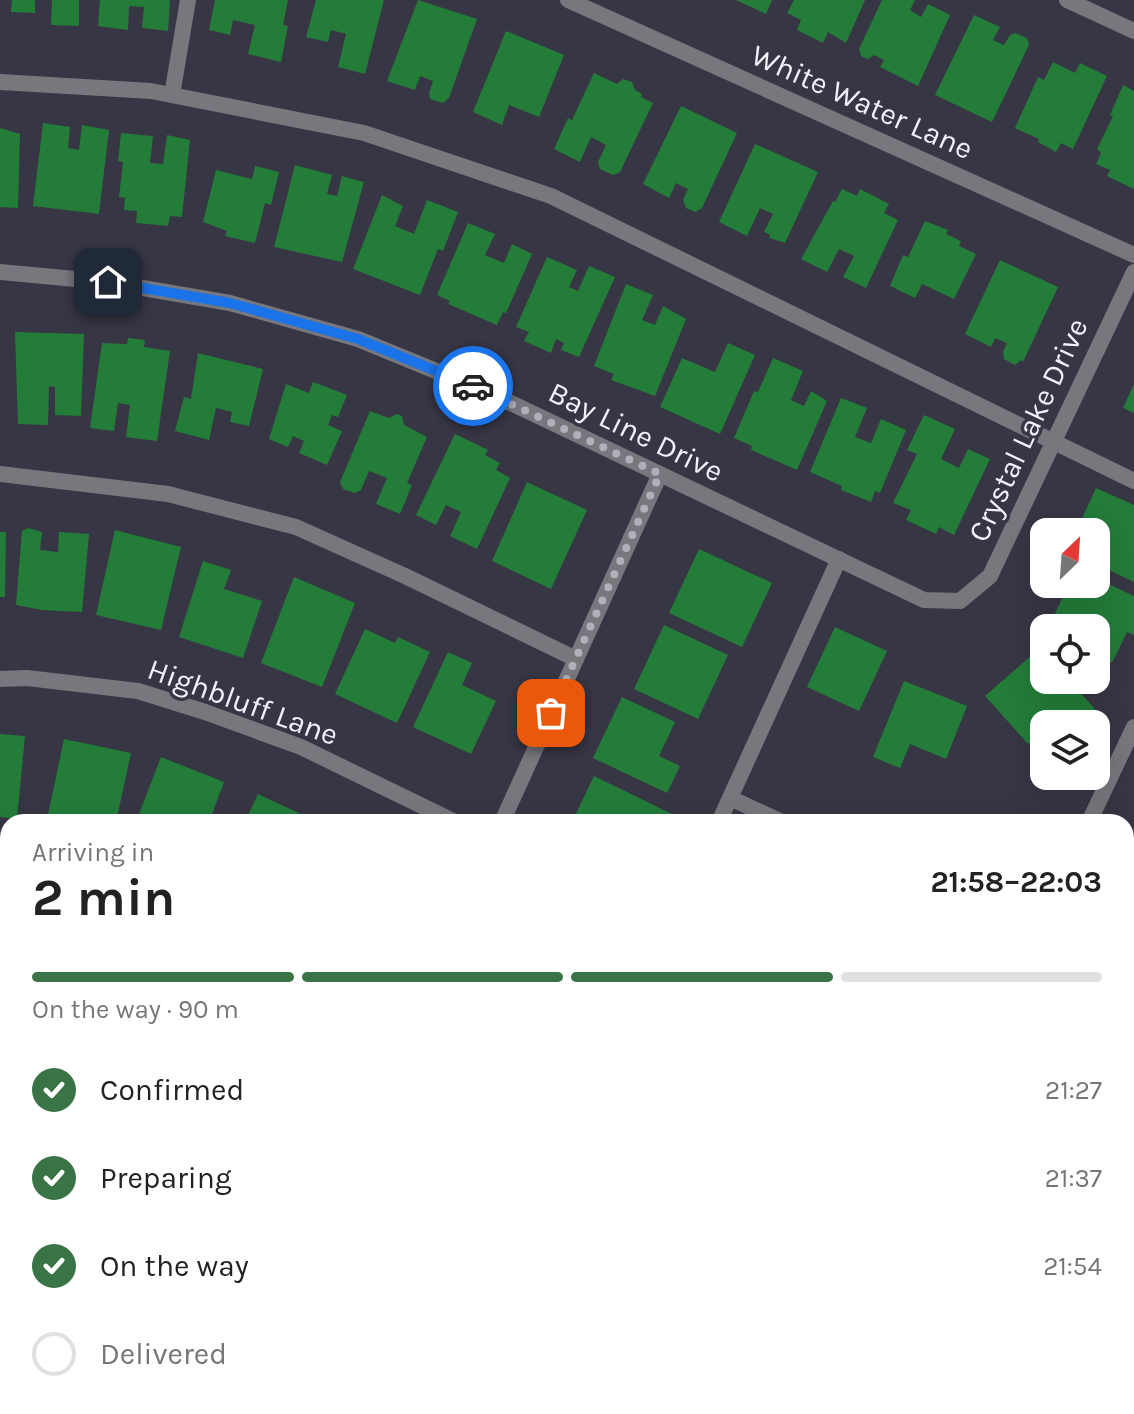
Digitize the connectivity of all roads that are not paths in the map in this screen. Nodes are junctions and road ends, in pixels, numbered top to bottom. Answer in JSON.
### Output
{"nodes":[{"id":1,"x":188,"y":0,"type":"edge"},
{"id":2,"x":568,"y":0,"type":"edge"},
{"id":3,"x":1067,"y":0,"type":"edge"},
{"id":4,"x":1134,"y":31,"type":"edge"},
{"id":5,"x":0,"y":82,"type":"edge"},
{"id":6,"x":172,"y":95,"type":"junction"},
{"id":7,"x":1134,"y":255,"type":"edge"},
{"id":8,"x":0,"y":272,"type":"edge"},
{"id":9,"x":1134,"y":272,"type":"edge"},
{"id":10,"x":1054,"y":442,"type":"junction"},
{"id":11,"x":0,"y":474,"type":"edge"},
{"id":12,"x":660,"y":474,"type":"junction"},
{"id":13,"x":1134,"y":481,"type":"edge"},
{"id":14,"x":839,"y":559,"type":"junction"},
{"id":15,"x":960,"y":601,"type":"joint"},
{"id":16,"x":576,"y":659,"type":"junction"},
{"id":17,"x":0,"y":679,"type":"edge"},
{"id":18,"x":1134,"y":727,"type":"edge"},
{"id":19,"x":730,"y":798,"type":"junction"},
{"id":20,"x":439,"y":814,"type":"edge"},
{"id":21,"x":506,"y":814,"type":"edge"},
{"id":22,"x":723,"y":814,"type":"edge"},
{"id":23,"x":765,"y":814,"type":"edge"},
{"id":24,"x":1093,"y":814,"type":"edge"}],
"edges":[{"from":1,"to":6,"type":"street"},
{"from":2,"to":7,"type":"street","name":"White Water Lane"},
{"from":3,"to":4,"type":"street"},
{"from":5,"to":6,"type":"street"},
{"from":6,"to":10,"type":"street"},
{"from":8,"to":12,"type":"street","name":"Bay Line Drive"},
{"from":9,"to":10,"type":"street","name":"Crystal Lake Drive"},
{"from":10,"to":13,"type":"street"},
{"from":10,"to":15,"type":"street","name":"Crystal Lake Drive"},
{"from":11,"to":16,"type":"street"},
{"from":12,"to":14,"type":"street","name":"Bay Line Drive"},
{"from":12,"to":16,"type":"street"},
{"from":14,"to":15,"type":"street","name":"Bay Line Drive"},
{"from":14,"to":19,"type":"street"},
{"from":16,"to":21,"type":"street"},
{"from":17,"to":20,"type":"street","name":"Highbluff Lane"},
{"from":18,"to":24,"type":"street"},
{"from":19,"to":22,"type":"street"},
{"from":19,"to":23,"type":"street"}]}
